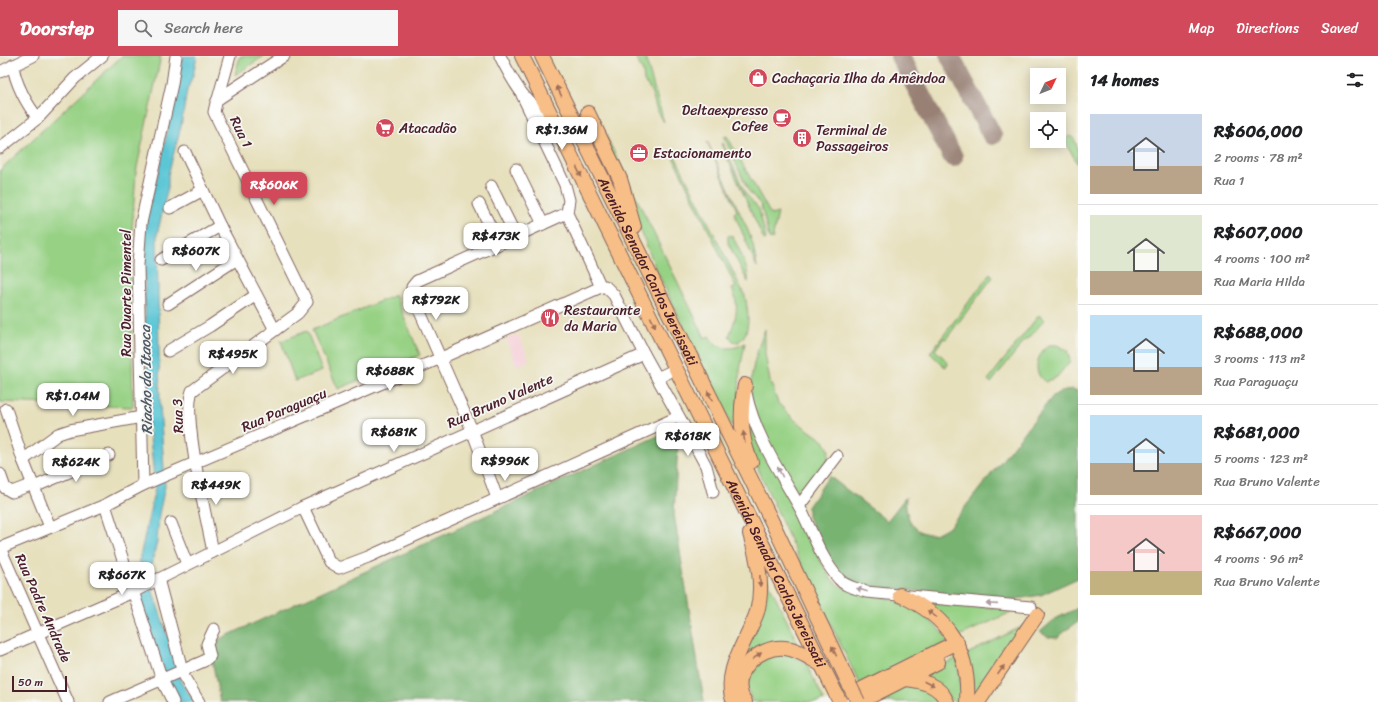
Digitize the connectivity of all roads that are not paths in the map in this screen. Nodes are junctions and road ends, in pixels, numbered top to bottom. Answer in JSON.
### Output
{"nodes":[{"id":1,"x":33,"y":56,"type":"edge"},
{"id":2,"x":102,"y":56,"type":"edge"},
{"id":3,"x":176,"y":56,"type":"edge"},
{"id":4,"x":230,"y":56,"type":"edge"},
{"id":5,"x":284,"y":56,"type":"edge"},
{"id":6,"x":500,"y":56,"type":"edge"},
{"id":7,"x":522,"y":56,"type":"edge"},
{"id":8,"x":542,"y":56,"type":"edge"},
{"id":9,"x":15,"y":62,"type":"edge"},
{"id":10,"x":0,"y":72,"type":"edge"},
{"id":11,"x":522,"y":95,"type":"junction"},
{"id":12,"x":218,"y":99,"type":"junction"},
{"id":13,"x":588,"y":113,"type":"dead end"},
{"id":14,"x":38,"y":118,"type":"junction"},
{"id":15,"x":555,"y":124,"type":"junction"},
{"id":16,"x":0,"y":148,"type":"edge"},
{"id":17,"x":185,"y":152,"type":"dead end"},
{"id":18,"x":516,"y":169,"type":"dead end"},
{"id":19,"x":491,"y":186,"type":"dead end"},
{"id":20,"x":203,"y":190,"type":"junction"},
{"id":21,"x":479,"y":204,"type":"dead end"},
{"id":22,"x":170,"y":208,"type":"dead end"},
{"id":23,"x":567,"y":213,"type":"junction"},
{"id":24,"x":543,"y":224,"type":"junction"},
{"id":25,"x":220,"y":226,"type":"junction"},
{"id":26,"x":516,"y":236,"type":"junction"},
{"id":27,"x":499,"y":244,"type":"junction"},
{"id":28,"x":237,"y":259,"type":"junction"},
{"id":29,"x":161,"y":260,"type":"dead end"},
{"id":30,"x":645,"y":264,"type":"junction"},
{"id":31,"x":601,"y":287,"type":"junction"},
{"id":32,"x":256,"y":295,"type":"junction"},
{"id":33,"x":168,"y":304,"type":"dead end"},
{"id":34,"x":306,"y":304,"type":"joint"},
{"id":35,"x":274,"y":330,"type":"junction"},
{"id":36,"x":168,"y":351,"type":"dead end"},
{"id":37,"x":644,"y":354,"type":"junction"},
{"id":38,"x":441,"y":358,"type":"junction"},
{"id":39,"x":676,"y":368,"type":"junction"},
{"id":40,"x":657,"y":378,"type":"junction"},
{"id":41,"x":745,"y":385,"type":"joint"},
{"id":42,"x":6,"y":409,"type":"dead end"},
{"id":43,"x":142,"y":416,"type":"junction"},
{"id":44,"x":678,"y":417,"type":"junction"},
{"id":45,"x":472,"y":430,"type":"junction"},
{"id":46,"x":109,"y":455,"type":"dead end"},
{"id":47,"x":836,"y":456,"type":"dead end"},
{"id":48,"x":22,"y":460,"type":"junction"},
{"id":49,"x":196,"y":464,"type":"junction"},
{"id":50,"x":0,"y":474,"type":"edge"},
{"id":51,"x":146,"y":484,"type":"junction"},
{"id":52,"x":33,"y":485,"type":"junction"},
{"id":53,"x":713,"y":492,"type":"dead end"},
{"id":54,"x":497,"y":498,"type":"junction"},
{"id":55,"x":105,"y":505,"type":"junction"},
{"id":56,"x":799,"y":506,"type":"junction"},
{"id":57,"x":303,"y":507,"type":"junction"},
{"id":58,"x":749,"y":516,"type":"junction"},
{"id":59,"x":171,"y":523,"type":"dead end"},
{"id":60,"x":774,"y":526,"type":"junction"},
{"id":61,"x":50,"y":527,"type":"junction"},
{"id":62,"x":0,"y":548,"type":"edge"},
{"id":63,"x":213,"y":552,"type":"junction"},
{"id":64,"x":187,"y":564,"type":"junction"},
{"id":65,"x":156,"y":580,"type":"junction"},
{"id":66,"x":134,"y":591,"type":"junction"},
{"id":67,"x":900,"y":595,"type":"junction"},
{"id":68,"x":1034,"y":611,"type":"joint"},
{"id":69,"x":214,"y":629,"type":"dead end"},
{"id":70,"x":37,"y":632,"type":"junction"},
{"id":71,"x":959,"y":647,"type":"junction"},
{"id":72,"x":0,"y":650,"type":"edge"},
{"id":73,"x":925,"y":663,"type":"junction"},
{"id":74,"x":822,"y":665,"type":"junction"},
{"id":75,"x":181,"y":671,"type":"junction"},
{"id":76,"x":164,"y":679,"type":"junction"},
{"id":77,"x":905,"y":679,"type":"junction"},
{"id":78,"x":859,"y":694,"type":"edge"},
{"id":79,"x":838,"y":698,"type":"edge"},
{"id":80,"x":68,"y":702,"type":"edge"},
{"id":81,"x":110,"y":702,"type":"edge"},
{"id":82,"x":173,"y":702,"type":"edge"},
{"id":83,"x":198,"y":702,"type":"edge"},
{"id":84,"x":734,"y":702,"type":"edge"},
{"id":85,"x":745,"y":702,"type":"edge"},
{"id":86,"x":947,"y":702,"type":"edge"},
{"id":87,"x":967,"y":702,"type":"edge"},
{"id":88,"x":978,"y":702,"type":"edge"}],
"edges":[{"from":1,"to":9,"type":"street"},
{"from":2,"to":14,"type":"street"},
{"from":3,"to":43,"type":"street","name":"Rua Duarte Pimentel"},
{"from":4,"to":12,"type":"street","name":"Rua 1"},
{"from":5,"to":12,"type":"street"},
{"from":6,"to":11,"type":"street"},
{"from":7,"to":15,"type":"main road","name":"Avenida Senador Carlos Jereissati"},
{"from":30,"to":8,"type":"main road","name":"Avenida Senador Carlos Jereissati","one_way":true},
{"from":9,"to":10,"type":"street"},
{"from":9,"to":14,"type":"street"},
{"from":11,"to":15,"type":"street"},
{"from":11,"to":23,"type":"street"},
{"from":12,"to":34,"type":"street","name":"Rua 1"},
{"from":13,"to":30,"type":"main road"},
{"from":14,"to":16,"type":"street"},
{"from":15,"to":39,"type":"main road","name":"Avenida Senador Carlos Jereissati","one_way":true},
{"from":17,"to":20,"type":"street"},
{"from":18,"to":24,"type":"street"},
{"from":19,"to":26,"type":"street"},
{"from":20,"to":22,"type":"street"},
{"from":20,"to":25,"type":"street"},
{"from":21,"to":27,"type":"street"},
{"from":23,"to":24,"type":"street"},
{"from":23,"to":31,"type":"street"},
{"from":24,"to":26,"type":"street"},
{"from":25,"to":28,"type":"street"},
{"from":25,"to":29,"type":"street"},
{"from":26,"to":27,"type":"street"},
{"from":27,"to":38,"type":"street"},
{"from":28,"to":32,"type":"street"},
{"from":28,"to":33,"type":"street"},
{"from":60,"to":30,"type":"main road","name":"Avenida Senador Carlos Jereissati","one_way":true},
{"from":31,"to":37,"type":"street"},
{"from":31,"to":38,"type":"street","name":"Rua Paraguaçu"},
{"from":32,"to":35,"type":"street"},
{"from":32,"to":36,"type":"street"},
{"from":34,"to":35,"type":"street","name":"Rua 3"},
{"from":35,"to":49,"type":"street","name":"Rua 3"},
{"from":37,"to":40,"type":"street"},
{"from":37,"to":45,"type":"street","name":"Rua Bruno Valente"},
{"from":38,"to":45,"type":"street"},
{"from":38,"to":49,"type":"street","name":"Rua Paraguaçu"},
{"from":39,"to":40,"type":"street"},
{"from":39,"to":58,"type":"main road","name":"Avenida Senador Carlos Jereissati"},
{"from":40,"to":44,"type":"street"},
{"from":56,"to":41,"type":"street","one_way":true},
{"from":60,"to":41,"type":"main road","one_way":true},
{"from":42,"to":48,"type":"street"},
{"from":43,"to":48,"type":"street"},
{"from":43,"to":51,"type":"street","name":"Rua Duarte Pimentel"},
{"from":44,"to":53,"type":"street"},
{"from":44,"to":54,"type":"street"},
{"from":45,"to":54,"type":"street"},
{"from":45,"to":57,"type":"street","name":"Rua Bruno Valente"},
{"from":46,"to":52,"type":"street"},
{"from":47,"to":56,"type":"street"},
{"from":48,"to":52,"type":"street"},
{"from":49,"to":51,"type":"street","name":"Rua Paraguaçu"},
{"from":49,"to":63,"type":"street","name":"Rua 3"},
{"from":50,"to":52,"type":"street"},
{"from":51,"to":55,"type":"street","name":"Rua Paraguaçu"},
{"from":52,"to":61,"type":"street"},
{"from":54,"to":57,"type":"street"},
{"from":55,"to":61,"type":"street","name":"Rua Paraguaçu"},
{"from":55,"to":66,"type":"street"},
{"from":67,"to":56,"type":"street","one_way":true},
{"from":57,"to":63,"type":"street","name":"Rua Bruno Valente"},
{"from":58,"to":74,"type":"main road","name":"Avenida Senador Carlos Jereissati"},
{"from":58,"to":84,"type":"main road","one_way":true},
{"from":59,"to":64,"type":"street"},
{"from":78,"to":60,"type":"main road","name":"Avenida Senador Carlos Jereissati","one_way":true},
{"from":61,"to":62,"type":"street","name":"Rua Paraguaçu"},
{"from":62,"to":70,"type":"street","name":"Rua Padre Andrade"},
{"from":63,"to":64,"type":"street","name":"Rua Bruno Valente"},
{"from":64,"to":65,"type":"street","name":"Rua Bruno Valente"},
{"from":65,"to":66,"type":"street","name":"Rua Bruno Valente"},
{"from":65,"to":75,"type":"street"},
{"from":66,"to":70,"type":"street","name":"Rua Bruno Valente"},
{"from":66,"to":76,"type":"street"},
{"from":68,"to":67,"type":"street","one_way":true},
{"from":71,"to":67,"type":"main road","one_way":true},
{"from":88,"to":68,"type":"main road","one_way":true},
{"from":69,"to":75,"type":"street"},
{"from":70,"to":72,"type":"street","name":"Rua Bruno Valente"},
{"from":70,"to":80,"type":"street","name":"Rua Padre Andrade"},
{"from":71,"to":73,"type":"main road"},
{"from":71,"to":87,"type":"main road"},
{"from":73,"to":77,"type":"main road"},
{"from":73,"to":78,"type":"main road"},
{"from":74,"to":79,"type":"main road","name":"Avenida Senador Carlos Jereissati"},
{"from":85,"to":74,"type":"main road","one_way":true},
{"from":75,"to":76,"type":"street"},
{"from":75,"to":83,"type":"street"},
{"from":76,"to":81,"type":"street"},
{"from":76,"to":82,"type":"street"},
{"from":77,"to":78,"type":"main road"},
{"from":77,"to":86,"type":"main road","one_way":true}]}
